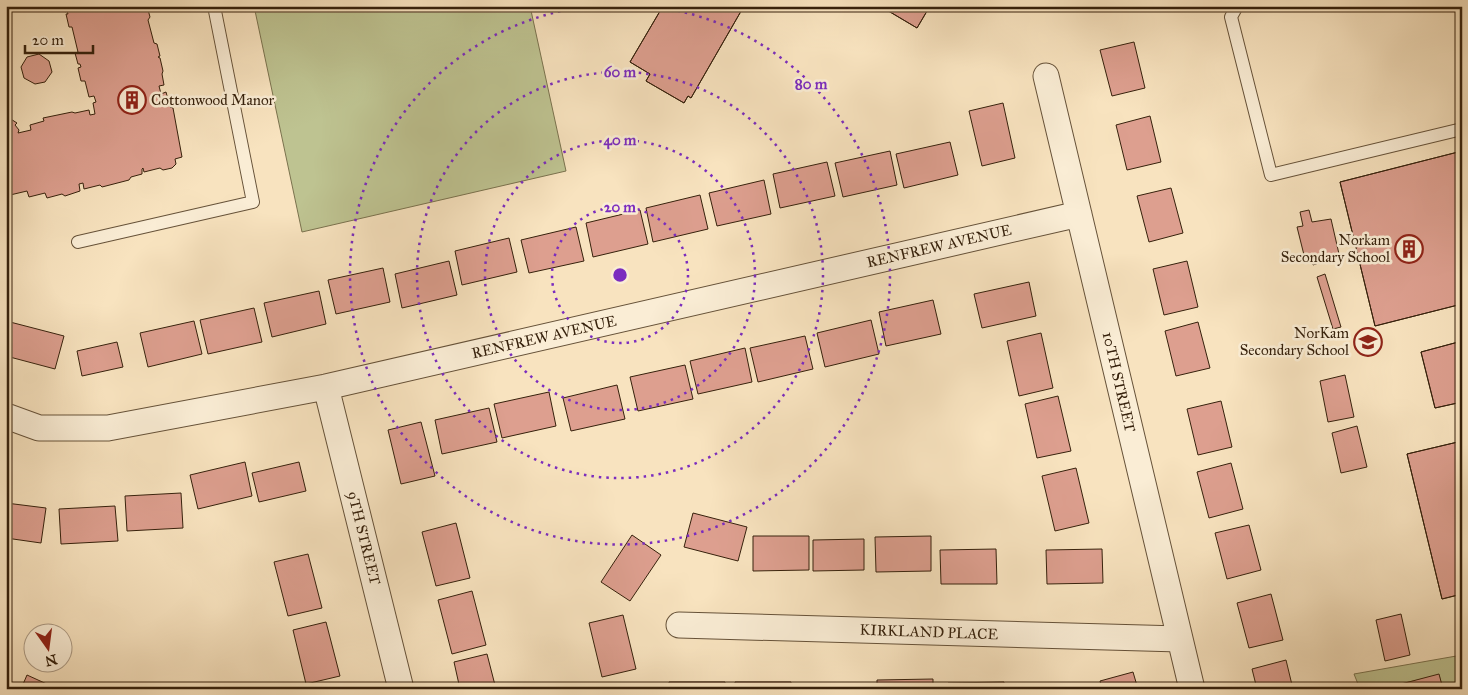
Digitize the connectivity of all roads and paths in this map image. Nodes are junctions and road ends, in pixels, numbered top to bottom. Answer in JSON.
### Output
{"nodes":[{"id":1,"x":214,"y":6,"type":"edge"},
{"id":2,"x":1237,"y":6,"type":"edge"},
{"id":3,"x":1046,"y":76,"type":"dead end"},
{"id":4,"x":1462,"y":129,"type":"edge"},
{"id":5,"x":1079,"y":214,"type":"junction"},
{"id":6,"x":78,"y":242,"type":"dead end"},
{"id":7,"x":326,"y":387,"type":"junction"},
{"id":8,"x":6,"y":416,"type":"edge"},
{"id":9,"x":679,"y":625,"type":"dead end"},
{"id":10,"x":1180,"y":639,"type":"junction"},
{"id":11,"x":402,"y":689,"type":"edge"},
{"id":12,"x":1192,"y":689,"type":"edge"}],
"edges":[{"from":1,"to":6,"type":"lane"},
{"from":2,"to":4,"type":"lane"},
{"from":3,"to":5,"type":"street","name":"10TH STREET"},
{"from":5,"to":7,"type":"street","name":"RENFREW AVENUE"},
{"from":5,"to":10,"type":"street","name":"10TH STREET"},
{"from":7,"to":8,"type":"street","name":"RENFREW AVENUE"},
{"from":7,"to":11,"type":"street","name":"9TH STREET"},
{"from":9,"to":10,"type":"street","name":"KIRKLAND PLACE"},
{"from":10,"to":12,"type":"street","name":"10TH STREET"}]}
